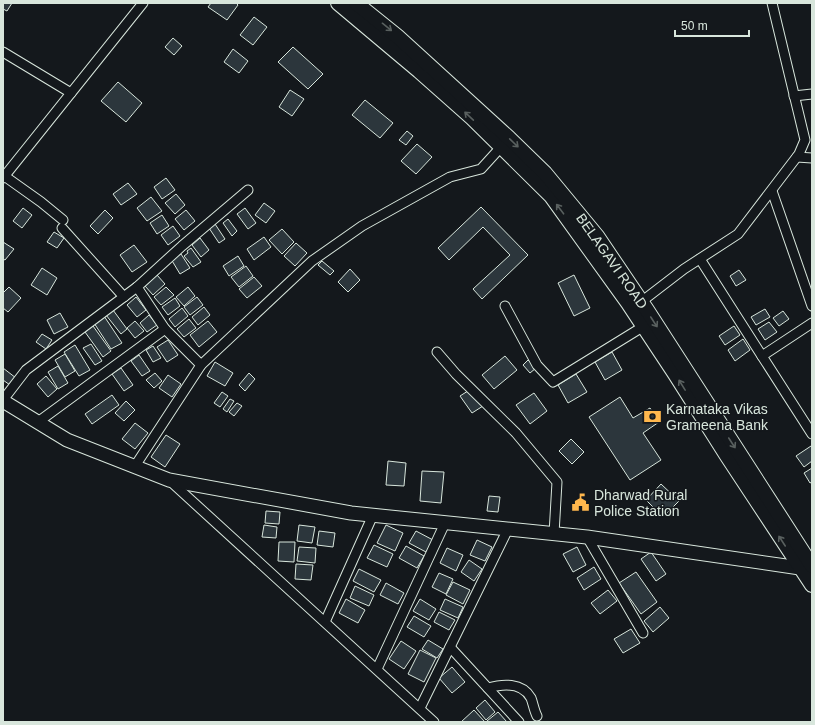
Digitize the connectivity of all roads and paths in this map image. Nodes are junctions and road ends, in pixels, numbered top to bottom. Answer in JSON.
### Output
{"nodes":[{"id":1,"x":143,"y":3,"type":"edge"},
{"id":2,"x":338,"y":3,"type":"edge"},
{"id":3,"x":356,"y":3,"type":"edge"},
{"id":4,"x":772,"y":3,"type":"edge"},
{"id":5,"x":3,"y":52,"type":"edge"},
{"id":6,"x":71,"y":93,"type":"junction"},
{"id":7,"x":812,"y":94,"type":"edge"},
{"id":8,"x":794,"y":96,"type":"junction"},
{"id":9,"x":501,"y":147,"type":"junction"},
{"id":10,"x":797,"y":157,"type":"junction"},
{"id":11,"x":812,"y":158,"type":"edge"},
{"id":12,"x":4,"y":176,"type":"edge"},
{"id":13,"x":248,"y":190,"type":"dead end"},
{"id":14,"x":772,"y":191,"type":"junction"},
{"id":15,"x":700,"y":259,"type":"junction"},
{"id":16,"x":137,"y":287,"type":"junction"},
{"id":17,"x":124,"y":297,"type":"junction"},
{"id":18,"x":641,"y":302,"type":"junction"},
{"id":19,"x":505,"y":306,"type":"dead end"},
{"id":20,"x":812,"y":306,"type":"edge"},
{"id":21,"x":812,"y":323,"type":"edge"},
{"id":22,"x":644,"y":326,"type":"junction"},
{"id":23,"x":165,"y":329,"type":"junction"},
{"id":24,"x":437,"y":352,"type":"dead end"},
{"id":25,"x":762,"y":356,"type":"junction"},
{"id":26,"x":201,"y":365,"type":"junction"},
{"id":27,"x":3,"y":401,"type":"edge"},
{"id":28,"x":38,"y":422,"type":"junction"},
{"id":29,"x":812,"y":434,"type":"edge"},
{"id":30,"x":135,"y":466,"type":"junction"},
{"id":31,"x":168,"y":480,"type":"junction"},
{"id":32,"x":373,"y":516,"type":"junction"},
{"id":33,"x":445,"y":523,"type":"junction"},
{"id":34,"x":508,"y":529,"type":"junction"},
{"id":35,"x":554,"y":534,"type":"junction"},
{"id":36,"x":587,"y":537,"type":"junction"},
{"id":37,"x":806,"y":567,"type":"edge"},
{"id":38,"x":812,"y":585,"type":"edge"},
{"id":39,"x":325,"y":622,"type":"junction"},
{"id":40,"x":643,"y":634,"type":"dead end"},
{"id":41,"x":450,"y":647,"type":"junction"},
{"id":42,"x":377,"y":669,"type":"junction"},
{"id":43,"x":488,"y":688,"type":"junction"},
{"id":44,"x":420,"y":708,"type":"junction"},
{"id":45,"x":537,"y":716,"type":"dead end"},
{"id":46,"x":434,"y":722,"type":"edge"},
{"id":47,"x":519,"y":722,"type":"edge"}],
"edges":[{"from":1,"to":6,"type":"street"},
{"from":9,"to":2,"type":"main road","one_way":true},
{"from":3,"to":18,"type":"main road","name":"BELAGAVI ROAD","one_way":true},
{"from":4,"to":8,"type":"street"},
{"from":5,"to":6,"type":"street"},
{"from":6,"to":12,"type":"street"},
{"from":7,"to":8,"type":"street"},
{"from":8,"to":10,"type":"street"},
{"from":22,"to":9,"type":"main road","one_way":true},
{"from":9,"to":26,"type":"street"},
{"from":10,"to":11,"type":"street"},
{"from":10,"to":14,"type":"street"},
{"from":12,"to":17,"type":"street"},
{"from":13,"to":16,"type":"street"},
{"from":14,"to":15,"type":"street"},
{"from":14,"to":20,"type":"street"},
{"from":15,"to":18,"type":"street"},
{"from":15,"to":25,"type":"street"},
{"from":16,"to":17,"type":"street"},
{"from":16,"to":23,"type":"street"},
{"from":17,"to":27,"type":"street"},
{"from":18,"to":37,"type":"main road","name":"BELAGAVI ROAD","one_way":true},
{"from":19,"to":22,"type":"street"},
{"from":21,"to":25,"type":"street"},
{"from":37,"to":22,"type":"main road","one_way":true},
{"from":23,"to":26,"type":"street"},
{"from":23,"to":28,"type":"street"},
{"from":24,"to":35,"type":"street"},
{"from":25,"to":29,"type":"street"},
{"from":26,"to":30,"type":"street"},
{"from":27,"to":28,"type":"main road"},
{"from":28,"to":30,"type":"main road"},
{"from":30,"to":31,"type":"main road"},
{"from":31,"to":32,"type":"main road"},
{"from":31,"to":39,"type":"street"},
{"from":32,"to":33,"type":"main road"},
{"from":32,"to":39,"type":"street"},
{"from":33,"to":34,"type":"main road"},
{"from":33,"to":42,"type":"street"},
{"from":34,"to":35,"type":"main road"},
{"from":34,"to":41,"type":"street"},
{"from":35,"to":36,"type":"main road"},
{"from":36,"to":37,"type":"main road"},
{"from":36,"to":40,"type":"street"},
{"from":37,"to":38,"type":"main road"},
{"from":39,"to":42,"type":"street"},
{"from":41,"to":43,"type":"street"},
{"from":41,"to":44,"type":"street"},
{"from":42,"to":44,"type":"street"},
{"from":43,"to":45,"type":"street"},
{"from":43,"to":47,"type":"street"},
{"from":44,"to":46,"type":"street"}]}
